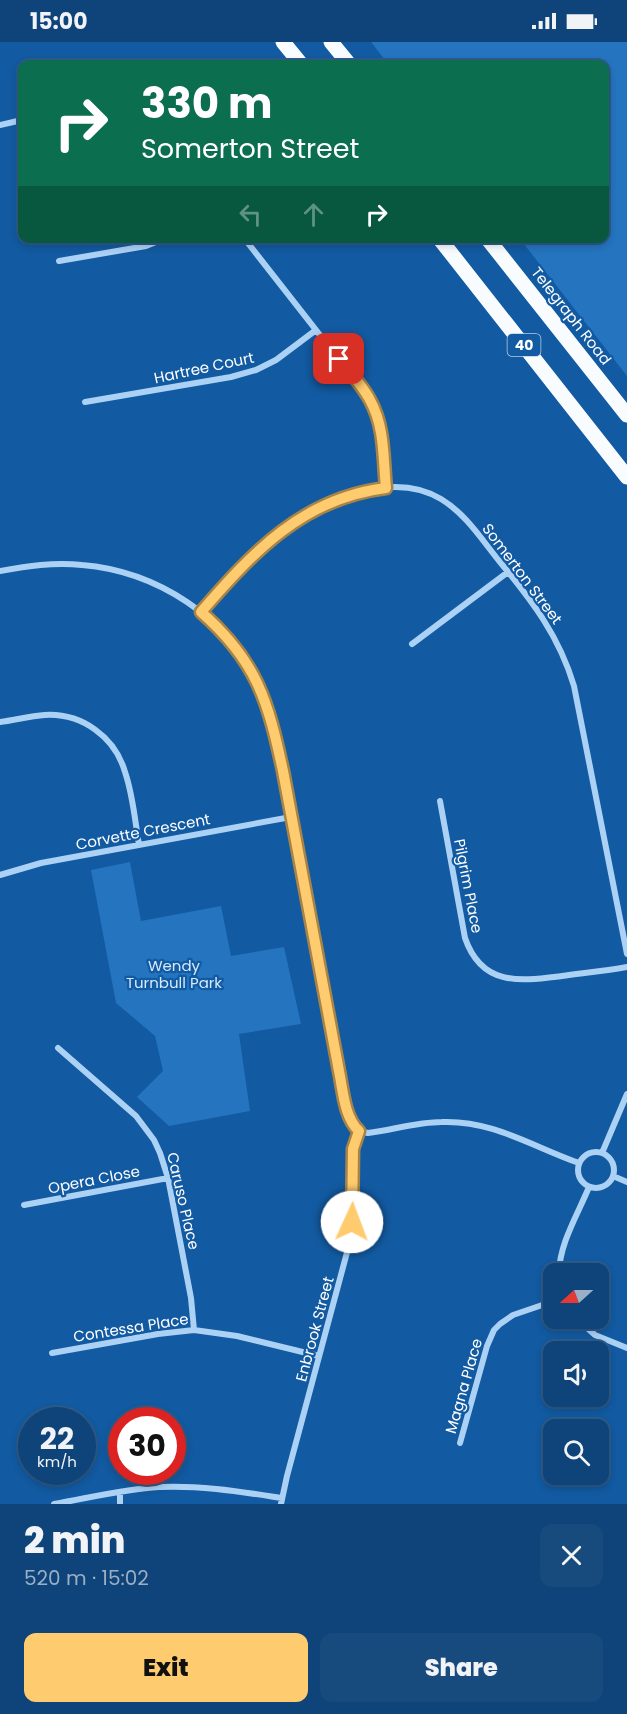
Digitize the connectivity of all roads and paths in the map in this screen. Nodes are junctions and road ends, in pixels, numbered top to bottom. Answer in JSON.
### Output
{"nodes":[{"id":1,"x":283,"y":42,"type":"edge"},
{"id":2,"x":331,"y":42,"type":"edge"},
{"id":3,"x":298,"y":60,"type":"edge"},
{"id":4,"x":346,"y":60,"type":"edge"},
{"id":5,"x":18,"y":121,"type":"edge"},
{"id":6,"x":0,"y":125,"type":"edge"},
{"id":7,"x":154,"y":243,"type":"edge"},
{"id":8,"x":248,"y":243,"type":"edge"},
{"id":9,"x":443,"y":243,"type":"edge"},
{"id":10,"x":491,"y":243,"type":"edge"},
{"id":11,"x":59,"y":261,"type":"dead end"},
{"id":12,"x":316,"y":330,"type":"junction"},
{"id":13,"x":85,"y":402,"type":"dead end"},
{"id":14,"x":627,"y":415,"type":"edge"},
{"id":15,"x":627,"y":477,"type":"edge"},
{"id":16,"x":386,"y":488,"type":"junction"},
{"id":17,"x":0,"y":571,"type":"edge"},
{"id":18,"x":508,"y":572,"type":"junction"},
{"id":19,"x":201,"y":612,"type":"junction"},
{"id":20,"x":412,"y":644,"type":"dead end"},
{"id":21,"x":0,"y":722,"type":"edge"},
{"id":22,"x":440,"y":801,"type":"dead end"},
{"id":23,"x":291,"y":817,"type":"junction"},
{"id":24,"x":139,"y":844,"type":"junction"},
{"id":25,"x":0,"y":875,"type":"edge"},
{"id":26,"x":627,"y":954,"type":"edge"},
{"id":27,"x":627,"y":967,"type":"edge"},
{"id":28,"x":58,"y":1048,"type":"dead end"},
{"id":29,"x":627,"y":1094,"type":"edge"},
{"id":30,"x":359,"y":1131,"type":"junction"},
{"id":31,"x":602,"y":1153,"type":"junction"},
{"id":32,"x":579,"y":1163,"type":"junction"},
{"id":33,"x":613,"y":1176,"type":"junction"},
{"id":34,"x":168,"y":1179,"type":"junction"},
{"id":35,"x":627,"y":1182,"type":"edge"},
{"id":36,"x":589,"y":1187,"type":"junction"},
{"id":37,"x":24,"y":1205,"type":"dead end"},
{"id":38,"x":559,"y":1263,"type":"edge"},
{"id":39,"x":543,"y":1305,"type":"edge"},
{"id":40,"x":588,"y":1329,"type":"edge"},
{"id":41,"x":194,"y":1330,"type":"junction"},
{"id":42,"x":627,"y":1348,"type":"edge"},
{"id":43,"x":52,"y":1353,"type":"dead end"},
{"id":44,"x":319,"y":1356,"type":"junction"},
{"id":45,"x":460,"y":1443,"type":"dead end"},
{"id":46,"x":120,"y":1492,"type":"junction"},
{"id":47,"x":282,"y":1501,"type":"edge"},
{"id":48,"x":54,"y":1504,"type":"edge"},
{"id":49,"x":120,"y":1504,"type":"edge"}],
"edges":[{"from":1,"to":3,"type":"main road"},
{"from":2,"to":4,"type":"main road"},
{"from":5,"to":6,"type":"street"},
{"from":7,"to":11,"type":"street"},
{"from":8,"to":12,"type":"street"},
{"from":9,"to":15,"type":"main road","number":"40"},
{"from":10,"to":14,"type":"main road","name":"Telegraph Road","number":"40"},
{"from":12,"to":13,"type":"street","name":"Hartree Court"},
{"from":12,"to":16,"type":"street"},
{"from":16,"to":18,"type":"street","name":"Somerton Street"},
{"from":16,"to":19,"type":"street","name":"Somerton Street"},
{"from":17,"to":19,"type":"street"},
{"from":18,"to":20,"type":"street"},
{"from":18,"to":26,"type":"street","name":"Somerton Street"},
{"from":19,"to":23,"type":"street"},
{"from":21,"to":24,"type":"street"},
{"from":22,"to":27,"type":"street","name":"Pilgrim Place"},
{"from":23,"to":24,"type":"street","name":"Corvette Crescent"},
{"from":23,"to":30,"type":"street"},
{"from":24,"to":25,"type":"street","name":"Corvette Crescent"},
{"from":28,"to":34,"type":"street","name":"Caruso Place"},
{"from":29,"to":31,"type":"street"},
{"from":30,"to":32,"type":"street"},
{"from":30,"to":44,"type":"street","name":"Enbrook Street"},
{"from":31,"to":32,"type":"street"},
{"from":31,"to":33,"type":"street"},
{"from":32,"to":36,"type":"street"},
{"from":33,"to":35,"type":"street"},
{"from":33,"to":36,"type":"street"},
{"from":34,"to":37,"type":"street","name":"Opera Close"},
{"from":34,"to":41,"type":"street","name":"Caruso Place"},
{"from":36,"to":38,"type":"street"},
{"from":39,"to":45,"type":"street","name":"Magna Place"},
{"from":40,"to":42,"type":"street"},
{"from":41,"to":43,"type":"street","name":"Contessa Place"},
{"from":41,"to":44,"type":"street","name":"Contessa Place"},
{"from":44,"to":47,"type":"street","name":"Enbrook Street"},
{"from":46,"to":47,"type":"street"},
{"from":46,"to":48,"type":"street"},
{"from":46,"to":49,"type":"street"}]}
